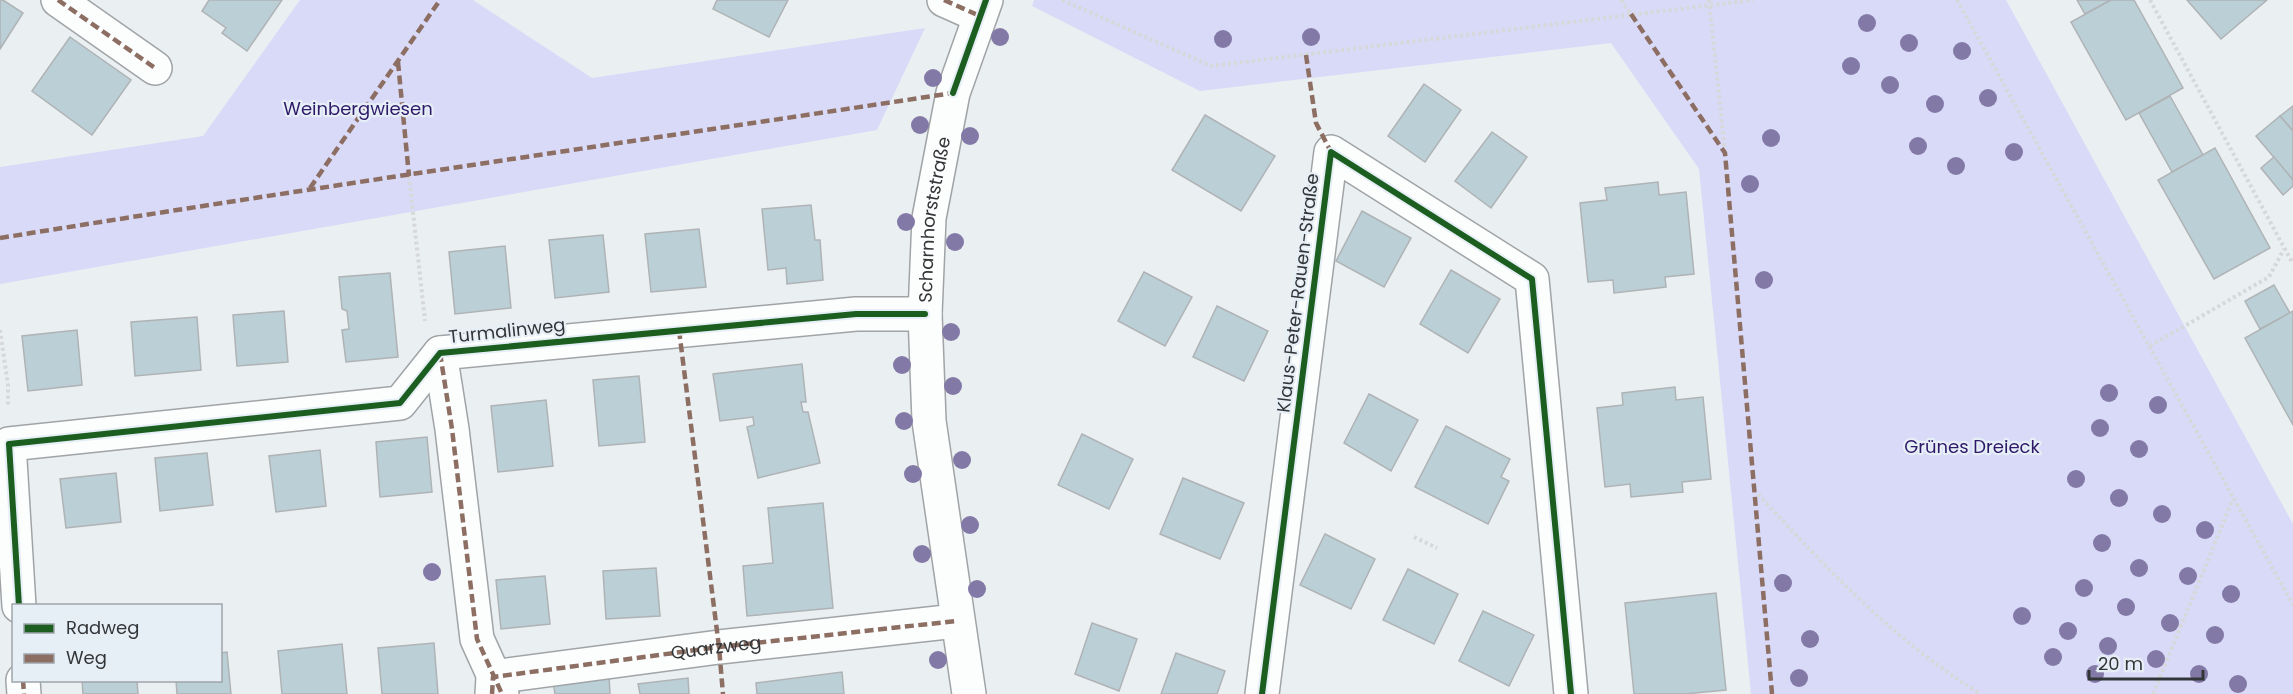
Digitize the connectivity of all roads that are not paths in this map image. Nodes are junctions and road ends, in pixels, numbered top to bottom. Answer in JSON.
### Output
{"nodes":[{"id":1,"x":57,"y":0,"type":"edge"},
{"id":2,"x":944,"y":0,"type":"edge"},
{"id":3,"x":983,"y":8,"type":"edge"},
{"id":4,"x":155,"y":68,"type":"dead end"},
{"id":5,"x":925,"y":314,"type":"junction"},
{"id":6,"x":440,"y":353,"type":"junction"},
{"id":7,"x":4,"y":444,"type":"edge"},
{"id":8,"x":19,"y":604,"type":"edge"},
{"id":9,"x":957,"y":621,"type":"junction"},
{"id":10,"x":496,"y":688,"type":"edge"},
{"id":11,"x":969,"y":694,"type":"edge"},
{"id":12,"x":1263,"y":694,"type":"edge"},
{"id":13,"x":1570,"y":694,"type":"edge"}],
"edges":[{"from":1,"to":4,"type":"street"},
{"from":2,"to":3,"type":"street"},
{"from":3,"to":5,"type":"street","name":"Scharnhorststraße"},
{"from":5,"to":6,"type":"street","name":"Turmalinweg"},
{"from":5,"to":9,"type":"street","name":"Scharnhorststraße"},
{"from":6,"to":7,"type":"street","name":"Turmalinweg"},
{"from":6,"to":10,"type":"street"},
{"from":7,"to":8,"type":"street"},
{"from":9,"to":10,"type":"street","name":"Quarzweg"},
{"from":9,"to":11,"type":"street","name":"Scharnhorststraße"},
{"from":12,"to":13,"type":"street","name":"Klaus-Peter-Rauen-Straße"}]}
